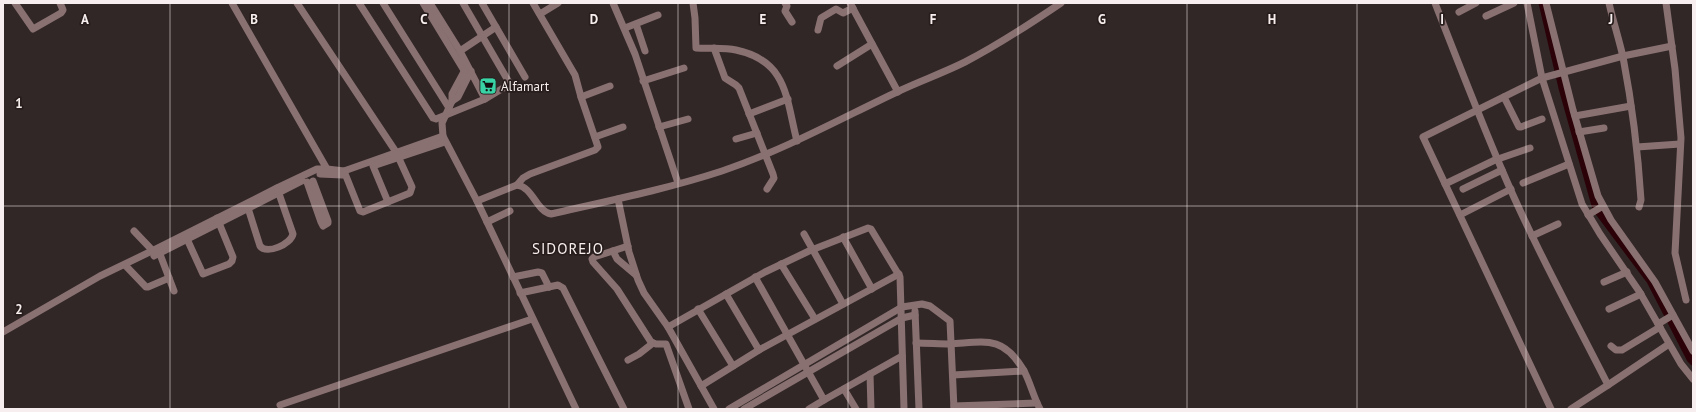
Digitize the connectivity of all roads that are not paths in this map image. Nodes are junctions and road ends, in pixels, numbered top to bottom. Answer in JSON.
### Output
{"nodes":[{"id":1,"x":15,"y":3,"type":"edge"},
{"id":2,"x":60,"y":3,"type":"edge"},
{"id":3,"x":232,"y":3,"type":"edge"},
{"id":4,"x":297,"y":3,"type":"edge"},
{"id":5,"x":359,"y":3,"type":"edge"},
{"id":6,"x":383,"y":3,"type":"edge"},
{"id":7,"x":423,"y":3,"type":"edge"},
{"id":8,"x":430,"y":3,"type":"edge"},
{"id":9,"x":463,"y":3,"type":"edge"},
{"id":10,"x":482,"y":3,"type":"edge"},
{"id":11,"x":533,"y":3,"type":"edge"},
{"id":12,"x":558,"y":3,"type":"edge"},
{"id":13,"x":613,"y":3,"type":"edge"},
{"id":14,"x":693,"y":3,"type":"edge"},
{"id":15,"x":794,"y":3,"type":"edge"},
{"id":16,"x":1061,"y":3,"type":"edge"},
{"id":17,"x":1435,"y":3,"type":"edge"},
{"id":18,"x":1476,"y":3,"type":"edge"},
{"id":19,"x":1514,"y":3,"type":"edge"},
{"id":20,"x":1527,"y":3,"type":"edge"},
{"id":21,"x":1546,"y":3,"type":"edge"},
{"id":22,"x":1609,"y":3,"type":"edge"},
{"id":23,"x":1666,"y":3,"type":"edge"},
{"id":24,"x":786,"y":5,"type":"edge"},
{"id":25,"x":852,"y":6,"type":"edge"},
{"id":26,"x":1459,"y":12,"type":"dead end"},
{"id":27,"x":540,"y":14,"type":"junction"},
{"id":28,"x":658,"y":15,"type":"dead end"},
{"id":29,"x":1486,"y":16,"type":"dead end"},
{"id":30,"x":792,"y":22,"type":"dead end"},
{"id":31,"x":636,"y":24,"type":"junction"},
{"id":32,"x":496,"y":27,"type":"junction"},
{"id":33,"x":625,"y":28,"type":"junction"},
{"id":34,"x":818,"y":30,"type":"dead end"},
{"id":35,"x":482,"y":36,"type":"junction"},
{"id":36,"x":452,"y":43,"type":"junction"},
{"id":37,"x":872,"y":44,"type":"junction"},
{"id":38,"x":1672,"y":46,"type":"junction"},
{"id":39,"x":714,"y":48,"type":"junction"},
{"id":40,"x":460,"y":50,"type":"junction"},
{"id":41,"x":645,"y":51,"type":"dead end"},
{"id":42,"x":1623,"y":56,"type":"junction"},
{"id":43,"x":837,"y":66,"type":"dead end"},
{"id":44,"x":684,"y":68,"type":"dead end"},
{"id":45,"x":468,"y":71,"type":"junction"},
{"id":46,"x":1562,"y":72,"type":"junction"},
{"id":47,"x":525,"y":77,"type":"dead end"},
{"id":48,"x":1545,"y":78,"type":"junction"},
{"id":49,"x":644,"y":80,"type":"junction"},
{"id":50,"x":610,"y":86,"type":"dead end"},
{"id":51,"x":898,"y":92,"type":"junction"},
{"id":52,"x":581,"y":97,"type":"junction"},
{"id":53,"x":1504,"y":97,"type":"junction"},
{"id":54,"x":485,"y":98,"type":"junction"},
{"id":55,"x":788,"y":99,"type":"junction"},
{"id":56,"x":1631,"y":106,"type":"junction"},
{"id":57,"x":449,"y":108,"type":"junction"},
{"id":58,"x":1476,"y":110,"type":"junction"},
{"id":59,"x":749,"y":114,"type":"junction"},
{"id":60,"x":1575,"y":116,"type":"junction"},
{"id":61,"x":688,"y":119,"type":"dead end"},
{"id":62,"x":1542,"y":119,"type":"dead end"},
{"id":63,"x":623,"y":127,"type":"dead end"},
{"id":64,"x":659,"y":127,"type":"junction"},
{"id":65,"x":1604,"y":128,"type":"dead end"},
{"id":66,"x":1579,"y":132,"type":"junction"},
{"id":67,"x":443,"y":133,"type":"junction"},
{"id":68,"x":757,"y":133,"type":"junction"},
{"id":69,"x":595,"y":137,"type":"junction"},
{"id":70,"x":736,"y":139,"type":"dead end"},
{"id":71,"x":799,"y":140,"type":"junction"},
{"id":72,"x":1680,"y":144,"type":"junction"},
{"id":73,"x":1637,"y":147,"type":"junction"},
{"id":74,"x":1530,"y":148,"type":"dead end"},
{"id":75,"x":397,"y":154,"type":"junction"},
{"id":76,"x":765,"y":155,"type":"junction"},
{"id":77,"x":1497,"y":159,"type":"junction"},
{"id":78,"x":1569,"y":164,"type":"junction"},
{"id":79,"x":373,"y":166,"type":"junction"},
{"id":80,"x":1502,"y":170,"type":"junction"},
{"id":81,"x":323,"y":171,"type":"junction"},
{"id":82,"x":345,"y":173,"type":"junction"},
{"id":83,"x":305,"y":180,"type":"junction"},
{"id":84,"x":678,"y":183,"type":"junction"},
{"id":85,"x":1523,"y":183,"type":"dead end"},
{"id":86,"x":1445,"y":184,"type":"junction"},
{"id":87,"x":517,"y":185,"type":"junction"},
{"id":88,"x":767,"y":189,"type":"dead end"},
{"id":89,"x":1463,"y":189,"type":"dead end"},
{"id":90,"x":1511,"y":189,"type":"junction"},
{"id":91,"x":278,"y":190,"type":"junction"},
{"id":92,"x":618,"y":199,"type":"junction"},
{"id":93,"x":477,"y":201,"type":"junction"},
{"id":94,"x":388,"y":202,"type":"junction"},
{"id":95,"x":1602,"y":206,"type":"junction"},
{"id":96,"x":1639,"y":207,"type":"dead end"},
{"id":97,"x":248,"y":208,"type":"junction"},
{"id":98,"x":510,"y":211,"type":"dead end"},
{"id":99,"x":1589,"y":214,"type":"junction"},
{"id":100,"x":1460,"y":215,"type":"junction"},
{"id":101,"x":218,"y":220,"type":"junction"},
{"id":102,"x":487,"y":222,"type":"junction"},
{"id":103,"x":1558,"y":224,"type":"dead end"},
{"id":104,"x":134,"y":231,"type":"dead end"},
{"id":105,"x":804,"y":234,"type":"dead end"},
{"id":106,"x":1532,"y":236,"type":"junction"},
{"id":107,"x":843,"y":238,"type":"junction"},
{"id":108,"x":187,"y":239,"type":"junction"},
{"id":109,"x":628,"y":246,"type":"junction"},
{"id":110,"x":813,"y":250,"type":"junction"},
{"id":111,"x":157,"y":251,"type":"junction"},
{"id":112,"x":613,"y":251,"type":"junction"},
{"id":113,"x":781,"y":264,"type":"junction"},
{"id":114,"x":126,"y":267,"type":"junction"},
{"id":115,"x":1627,"y":272,"type":"junction"},
{"id":116,"x":899,"y":274,"type":"junction"},
{"id":117,"x":636,"y":275,"type":"junction"},
{"id":118,"x":513,"y":277,"type":"junction"},
{"id":119,"x":755,"y":277,"type":"junction"},
{"id":120,"x":169,"y":278,"type":"junction"},
{"id":121,"x":1604,"y":282,"type":"dead end"},
{"id":122,"x":549,"y":287,"type":"junction"},
{"id":123,"x":872,"y":289,"type":"junction"},
{"id":124,"x":174,"y":291,"type":"dead end"},
{"id":125,"x":520,"y":293,"type":"junction"},
{"id":126,"x":726,"y":294,"type":"junction"},
{"id":127,"x":1641,"y":294,"type":"junction"},
{"id":128,"x":1686,"y":300,"type":"dead end"},
{"id":129,"x":843,"y":304,"type":"junction"},
{"id":130,"x":914,"y":305,"type":"junction"},
{"id":131,"x":902,"y":307,"type":"junction"},
{"id":132,"x":698,"y":309,"type":"junction"},
{"id":133,"x":1609,"y":309,"type":"dead end"},
{"id":134,"x":915,"y":315,"type":"junction"},
{"id":135,"x":1672,"y":316,"type":"junction"},
{"id":136,"x":902,"y":318,"type":"junction"},
{"id":137,"x":532,"y":319,"type":"junction"},
{"id":138,"x":815,"y":320,"type":"junction"},
{"id":139,"x":1660,"y":324,"type":"junction"},
{"id":140,"x":668,"y":327,"type":"junction"},
{"id":141,"x":3,"y":332,"type":"edge"},
{"id":142,"x":787,"y":335,"type":"junction"},
{"id":143,"x":676,"y":341,"type":"junction"},
{"id":144,"x":653,"y":343,"type":"junction"},
{"id":145,"x":916,"y":343,"type":"junction"},
{"id":146,"x":666,"y":344,"type":"junction"},
{"id":147,"x":951,"y":344,"type":"junction"},
{"id":148,"x":1669,"y":344,"type":"junction"},
{"id":149,"x":1612,"y":346,"type":"dead end"},
{"id":150,"x":759,"y":350,"type":"junction"},
{"id":151,"x":1693,"y":351,"type":"edge"},
{"id":152,"x":902,"y":356,"type":"junction"},
{"id":153,"x":628,"y":360,"type":"dead end"},
{"id":154,"x":733,"y":366,"type":"junction"},
{"id":155,"x":805,"y":369,"type":"junction"},
{"id":156,"x":1024,"y":371,"type":"junction"},
{"id":157,"x":870,"y":374,"type":"junction"},
{"id":158,"x":953,"y":375,"type":"junction"},
{"id":159,"x":1693,"y":378,"type":"edge"},
{"id":160,"x":1608,"y":385,"type":"junction"},
{"id":161,"x":702,"y":386,"type":"junction"},
{"id":162,"x":844,"y":388,"type":"junction"},
{"id":163,"x":824,"y":400,"type":"junction"},
{"id":164,"x":280,"y":405,"type":"dead end"},
{"id":165,"x":1038,"y":406,"type":"edge"},
{"id":166,"x":817,"y":407,"type":"edge"},
{"id":167,"x":954,"y":408,"type":"edge"},
{"id":168,"x":576,"y":409,"type":"edge"},
{"id":169,"x":624,"y":409,"type":"edge"},
{"id":170,"x":690,"y":409,"type":"edge"},
{"id":171,"x":714,"y":409,"type":"edge"},
{"id":172,"x":729,"y":409,"type":"edge"},
{"id":173,"x":744,"y":409,"type":"edge"},
{"id":174,"x":809,"y":409,"type":"edge"},
{"id":175,"x":856,"y":409,"type":"edge"},
{"id":176,"x":871,"y":409,"type":"edge"},
{"id":177,"x":904,"y":409,"type":"edge"},
{"id":178,"x":919,"y":409,"type":"edge"},
{"id":179,"x":1551,"y":409,"type":"edge"},
{"id":180,"x":1571,"y":409,"type":"edge"}],
"edges":[{"from":1,"to":2,"type":"street"},
{"from":3,"to":81,"type":"street"},
{"from":4,"to":75,"type":"street"},
{"from":5,"to":57,"type":"street"},
{"from":6,"to":57,"type":"street"},
{"from":7,"to":36,"type":"street"},
{"from":8,"to":36,"type":"street"},
{"from":9,"to":35,"type":"street"},
{"from":10,"to":32,"type":"street"},
{"from":11,"to":27,"type":"street"},
{"from":12,"to":27,"type":"street"},
{"from":13,"to":33,"type":"street"},
{"from":14,"to":39,"type":"street"},
{"from":15,"to":24,"type":"street"},
{"from":16,"to":51,"type":"street"},
{"from":17,"to":58,"type":"street"},
{"from":18,"to":26,"type":"street"},
{"from":19,"to":29,"type":"street"},
{"from":20,"to":48,"type":"street"},
{"from":21,"to":46,"type":"street"},
{"from":22,"to":42,"type":"street"},
{"from":23,"to":38,"type":"street"},
{"from":24,"to":30,"type":"street"},
{"from":25,"to":34,"type":"street"},
{"from":25,"to":37,"type":"street"},
{"from":27,"to":52,"type":"street"},
{"from":28,"to":31,"type":"street"},
{"from":31,"to":33,"type":"street"},
{"from":31,"to":41,"type":"street"},
{"from":32,"to":35,"type":"street"},
{"from":32,"to":47,"type":"street"},
{"from":33,"to":49,"type":"street"},
{"from":35,"to":40,"type":"street"},
{"from":35,"to":54,"type":"street"},
{"from":36,"to":40,"type":"street"},
{"from":36,"to":45,"type":"street"},
{"from":37,"to":43,"type":"street"},
{"from":37,"to":51,"type":"street"},
{"from":38,"to":42,"type":"street"},
{"from":38,"to":72,"type":"street"},
{"from":39,"to":55,"type":"street"},
{"from":39,"to":59,"type":"street"},
{"from":40,"to":45,"type":"street"},
{"from":42,"to":46,"type":"street"},
{"from":42,"to":56,"type":"street"},
{"from":44,"to":49,"type":"street"},
{"from":45,"to":54,"type":"street"},
{"from":45,"to":57,"type":"street"},
{"from":46,"to":48,"type":"street"},
{"from":46,"to":60,"type":"street"},
{"from":48,"to":53,"type":"street"},
{"from":48,"to":78,"type":"street"},
{"from":49,"to":64,"type":"street"},
{"from":50,"to":52,"type":"street"},
{"from":51,"to":71,"type":"street"},
{"from":52,"to":69,"type":"street"},
{"from":53,"to":58,"type":"street"},
{"from":53,"to":62,"type":"street"},
{"from":54,"to":57,"type":"street"},
{"from":55,"to":59,"type":"street"},
{"from":55,"to":71,"type":"street"},
{"from":56,"to":60,"type":"street"},
{"from":56,"to":73,"type":"street"},
{"from":57,"to":67,"type":"street"},
{"from":58,"to":77,"type":"street"},
{"from":58,"to":86,"type":"street"},
{"from":59,"to":68,"type":"street"},
{"from":60,"to":66,"type":"street"},
{"from":61,"to":64,"type":"street"},
{"from":63,"to":69,"type":"street"},
{"from":64,"to":84,"type":"street"},
{"from":65,"to":66,"type":"street"},
{"from":66,"to":95,"type":"street"},
{"from":67,"to":75,"type":"street"},
{"from":67,"to":93,"type":"street"},
{"from":68,"to":70,"type":"street"},
{"from":68,"to":76,"type":"street"},
{"from":69,"to":87,"type":"street"},
{"from":71,"to":76,"type":"street"},
{"from":72,"to":73,"type":"street"},
{"from":72,"to":128,"type":"street"},
{"from":73,"to":96,"type":"street"},
{"from":74,"to":77,"type":"street"},
{"from":75,"to":79,"type":"street"},
{"from":75,"to":82,"type":"street"},
{"from":75,"to":94,"type":"street"},
{"from":76,"to":84,"type":"street"},
{"from":76,"to":88,"type":"street"},
{"from":77,"to":80,"type":"street"},
{"from":77,"to":86,"type":"street"},
{"from":78,"to":85,"type":"street"},
{"from":78,"to":99,"type":"street"},
{"from":79,"to":82,"type":"street"},
{"from":79,"to":94,"type":"street"},
{"from":80,"to":89,"type":"street"},
{"from":80,"to":90,"type":"street"},
{"from":81,"to":82,"type":"street"},
{"from":81,"to":83,"type":"street"},
{"from":81,"to":83,"type":"street"},
{"from":82,"to":94,"type":"street"},
{"from":83,"to":83,"type":"street"},
{"from":83,"to":91,"type":"street"},
{"from":84,"to":92,"type":"street"},
{"from":86,"to":100,"type":"street"},
{"from":87,"to":92,"type":"street"},
{"from":87,"to":93,"type":"street"},
{"from":90,"to":100,"type":"street"},
{"from":90,"to":106,"type":"street"},
{"from":91,"to":97,"type":"street"},
{"from":91,"to":97,"type":"street"},
{"from":91,"to":101,"type":"street"},
{"from":92,"to":109,"type":"street"},
{"from":93,"to":102,"type":"street"},
{"from":95,"to":99,"type":"street"},
{"from":95,"to":135,"type":"street"},
{"from":97,"to":101,"type":"street"},
{"from":98,"to":102,"type":"street"},
{"from":99,"to":115,"type":"street"},
{"from":100,"to":179,"type":"street"},
{"from":101,"to":108,"type":"street"},
{"from":101,"to":108,"type":"street"},
{"from":101,"to":111,"type":"street"},
{"from":102,"to":118,"type":"street"},
{"from":103,"to":106,"type":"street"},
{"from":104,"to":111,"type":"street"},
{"from":105,"to":110,"type":"street"},
{"from":106,"to":160,"type":"street"},
{"from":107,"to":110,"type":"street"},
{"from":107,"to":116,"type":"street"},
{"from":107,"to":123,"type":"street"},
{"from":108,"to":111,"type":"street"},
{"from":109,"to":112,"type":"street"},
{"from":109,"to":117,"type":"street"},
{"from":110,"to":113,"type":"street"},
{"from":110,"to":129,"type":"street"},
{"from":111,"to":114,"type":"street"},
{"from":111,"to":120,"type":"street"},
{"from":112,"to":117,"type":"street"},
{"from":112,"to":144,"type":"street"},
{"from":113,"to":119,"type":"street"},
{"from":113,"to":138,"type":"street"},
{"from":114,"to":120,"type":"street"},
{"from":114,"to":141,"type":"street"},
{"from":115,"to":121,"type":"street"},
{"from":115,"to":127,"type":"street"},
{"from":116,"to":123,"type":"street"},
{"from":116,"to":131,"type":"street"},
{"from":117,"to":140,"type":"street"},
{"from":118,"to":122,"type":"street"},
{"from":118,"to":125,"type":"street"},
{"from":119,"to":126,"type":"street"},
{"from":119,"to":142,"type":"street"},
{"from":120,"to":124,"type":"street"},
{"from":122,"to":125,"type":"street"},
{"from":122,"to":169,"type":"street"},
{"from":123,"to":129,"type":"street"},
{"from":125,"to":137,"type":"street"},
{"from":126,"to":132,"type":"street"},
{"from":126,"to":150,"type":"street"},
{"from":127,"to":133,"type":"street"},
{"from":127,"to":139,"type":"street"},
{"from":129,"to":138,"type":"street"},
{"from":130,"to":131,"type":"street"},
{"from":130,"to":134,"type":"street"},
{"from":130,"to":147,"type":"street"},
{"from":131,"to":136,"type":"street"},
{"from":131,"to":155,"type":"street"},
{"from":132,"to":140,"type":"street"},
{"from":132,"to":154,"type":"street"},
{"from":134,"to":136,"type":"street"},
{"from":134,"to":145,"type":"street"},
{"from":135,"to":139,"type":"street"},
{"from":135,"to":151,"type":"street"},
{"from":136,"to":152,"type":"street"},
{"from":136,"to":155,"type":"street"},
{"from":137,"to":164,"type":"street"},
{"from":137,"to":168,"type":"street"},
{"from":138,"to":142,"type":"street"},
{"from":139,"to":148,"type":"street"},
{"from":139,"to":149,"type":"street"},
{"from":140,"to":143,"type":"street"},
{"from":142,"to":150,"type":"street"},
{"from":142,"to":155,"type":"street"},
{"from":143,"to":146,"type":"street"},
{"from":143,"to":161,"type":"street"},
{"from":144,"to":146,"type":"street"},
{"from":144,"to":153,"type":"street"},
{"from":145,"to":147,"type":"street"},
{"from":145,"to":178,"type":"street"},
{"from":146,"to":170,"type":"street"},
{"from":147,"to":156,"type":"street"},
{"from":147,"to":158,"type":"street"},
{"from":148,"to":159,"type":"street"},
{"from":148,"to":160,"type":"street"},
{"from":150,"to":154,"type":"street"},
{"from":152,"to":157,"type":"street"},
{"from":152,"to":177,"type":"street"},
{"from":154,"to":161,"type":"street"},
{"from":155,"to":163,"type":"street"},
{"from":155,"to":172,"type":"street"},
{"from":155,"to":173,"type":"street"},
{"from":156,"to":158,"type":"street"},
{"from":156,"to":165,"type":"street"},
{"from":157,"to":162,"type":"street"},
{"from":157,"to":176,"type":"street"},
{"from":158,"to":167,"type":"street"},
{"from":160,"to":180,"type":"street"},
{"from":161,"to":171,"type":"street"},
{"from":162,"to":163,"type":"street"},
{"from":162,"to":175,"type":"street"},
{"from":163,"to":166,"type":"street"},
{"from":165,"to":167,"type":"street"},
{"from":166,"to":174,"type":"street"}]}
